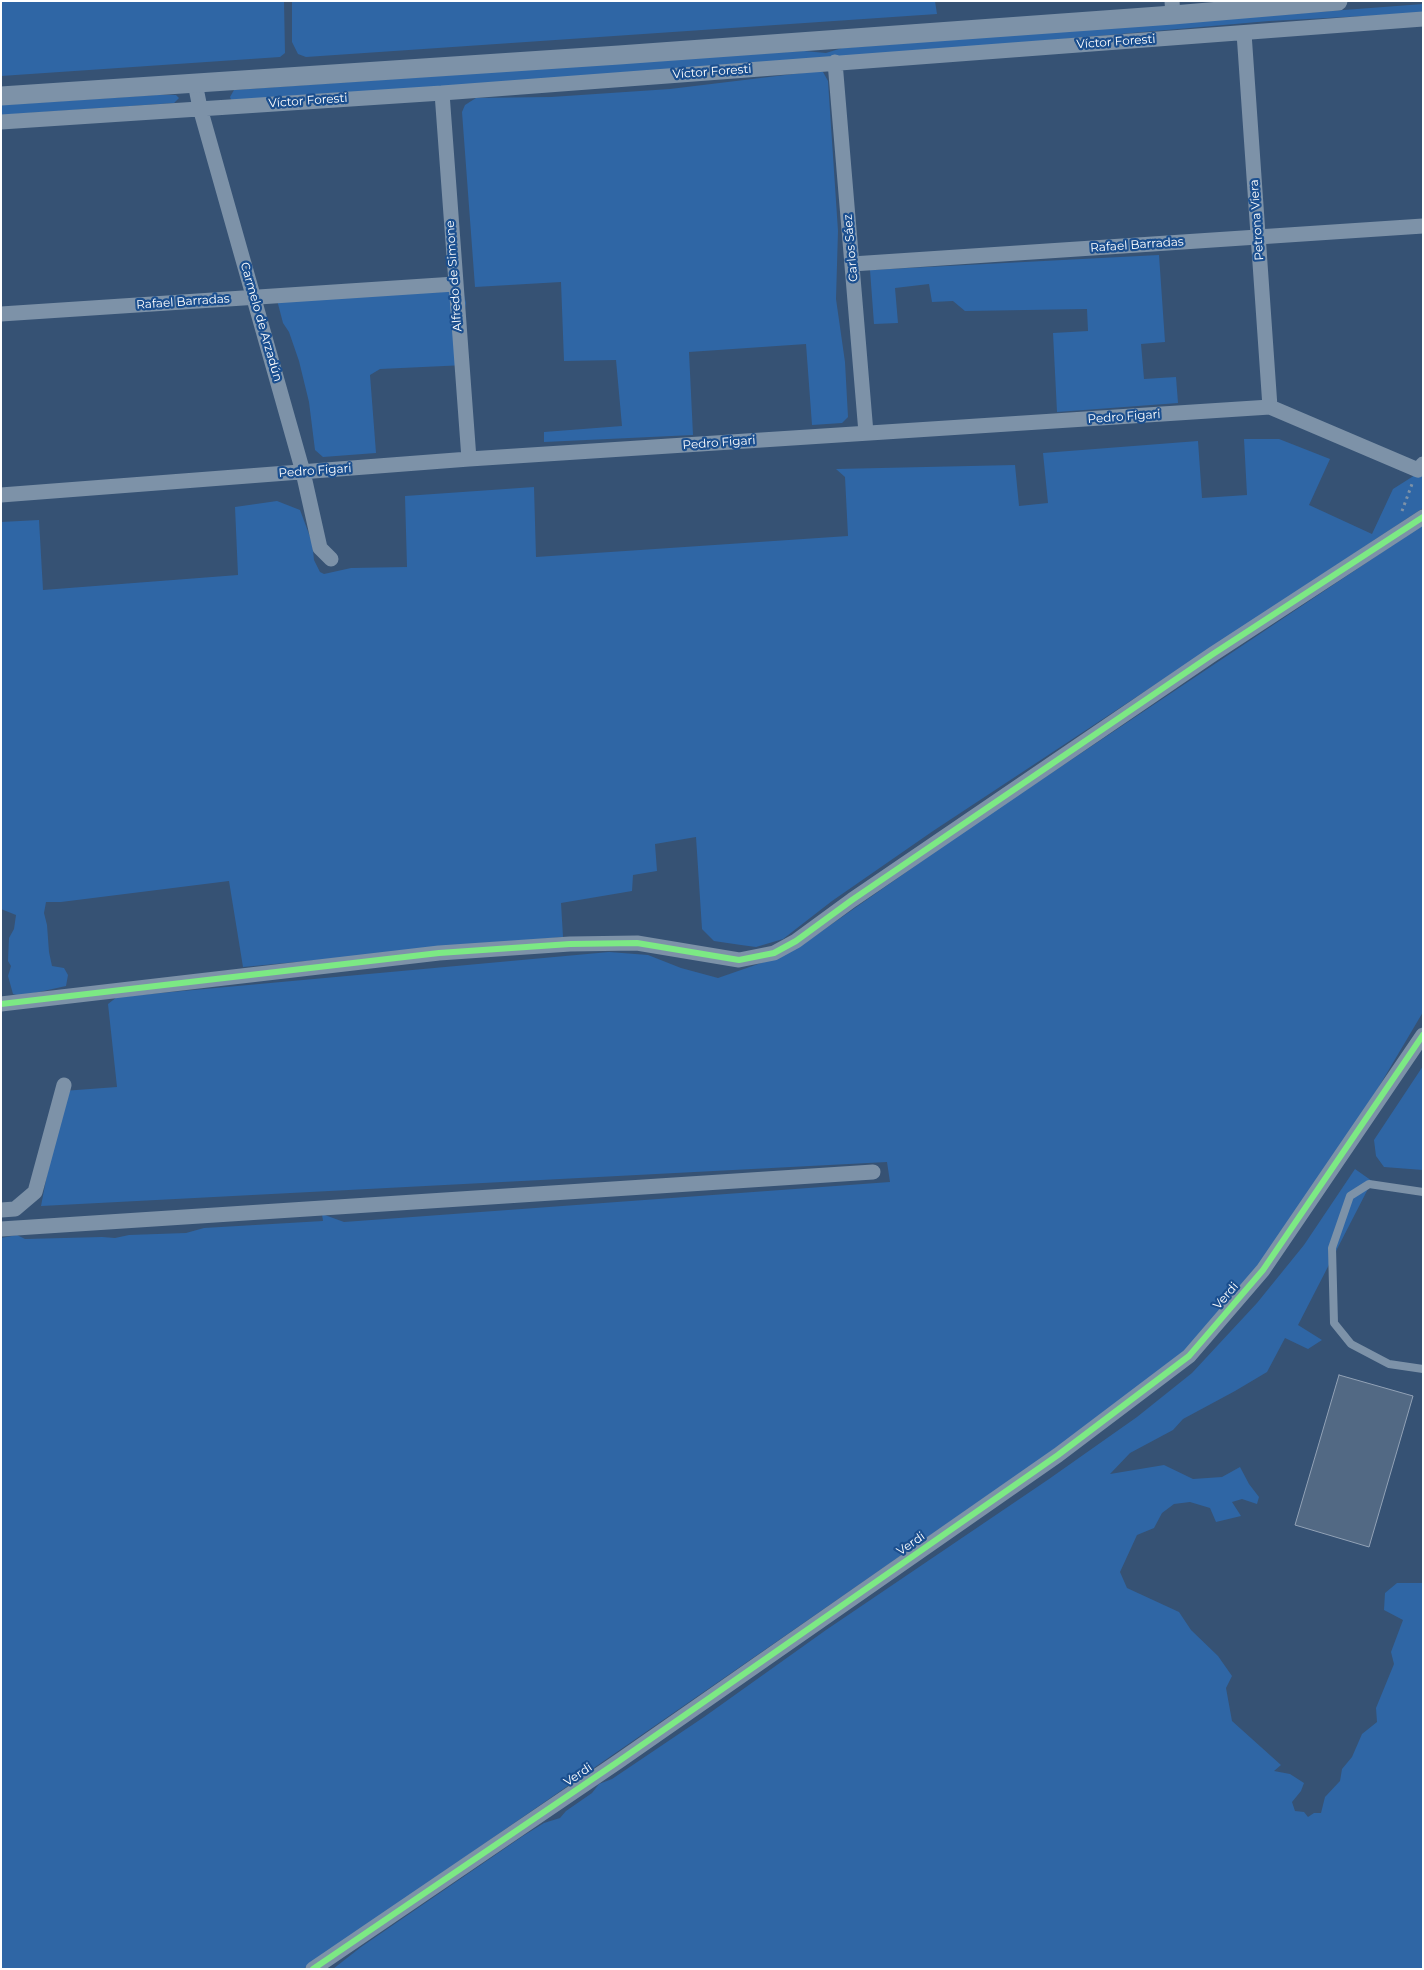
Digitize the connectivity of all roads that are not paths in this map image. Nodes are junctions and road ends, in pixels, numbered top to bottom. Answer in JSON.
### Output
{"nodes":[{"id":1,"x":1338,"y":1,"type":"edge"},
{"id":2,"x":1172,"y":8,"type":"edge"},
{"id":3,"x":1423,"y":19,"type":"edge"},
{"id":4,"x":1244,"y":33,"type":"junction"},
{"id":5,"x":835,"y":62,"type":"junction"},
{"id":6,"x":195,"y":83,"type":"junction"},
{"id":7,"x":442,"y":93,"type":"junction"},
{"id":8,"x":1,"y":96,"type":"edge"},
{"id":9,"x":200,"y":108,"type":"junction"},
{"id":10,"x":1,"y":122,"type":"edge"},
{"id":11,"x":1423,"y":226,"type":"edge"},
{"id":12,"x":1258,"y":237,"type":"junction"},
{"id":13,"x":852,"y":264,"type":"junction"},
{"id":14,"x":455,"y":284,"type":"junction"},
{"id":15,"x":254,"y":297,"type":"junction"},
{"id":16,"x":1,"y":314,"type":"edge"},
{"id":17,"x":1270,"y":407,"type":"junction"},
{"id":18,"x":866,"y":433,"type":"junction"},
{"id":19,"x":469,"y":459,"type":"junction"},
{"id":20,"x":1420,"y":467,"type":"edge"},
{"id":21,"x":303,"y":472,"type":"junction"},
{"id":22,"x":1,"y":495,"type":"edge"},
{"id":23,"x":1423,"y":517,"type":"edge"},
{"id":24,"x":331,"y":559,"type":"dead end"},
{"id":25,"x":1,"y":1004,"type":"edge"},
{"id":26,"x":1423,"y":1035,"type":"edge"},
{"id":27,"x":64,"y":1085,"type":"dead end"},
{"id":28,"x":873,"y":1172,"type":"dead end"},
{"id":29,"x":1423,"y":1192,"type":"edge"},
{"id":30,"x":1,"y":1210,"type":"edge"},
{"id":31,"x":1,"y":1229,"type":"edge"},
{"id":32,"x":1423,"y":1369,"type":"edge"},
{"id":33,"x":313,"y":1969,"type":"edge"}],
"edges":[{"from":1,"to":2,"type":"street","name":"Víctor Foresti"},
{"from":2,"to":6,"type":"street","name":"Víctor Foresti"},
{"from":3,"to":4,"type":"street","name":"Víctor Foresti"},
{"from":4,"to":5,"type":"street","name":"Víctor Foresti"},
{"from":4,"to":12,"type":"street","name":"Petrona Viera"},
{"from":5,"to":7,"type":"street","name":"Víctor Foresti"},
{"from":5,"to":13,"type":"street","name":"Carlos Sáez"},
{"from":6,"to":8,"type":"street","name":"Víctor Foresti"},
{"from":6,"to":9,"type":"street","name":"Carmelo de Arzadún"},
{"from":7,"to":9,"type":"street","name":"Víctor Foresti"},
{"from":7,"to":14,"type":"street","name":"Alfredo de Simone"},
{"from":9,"to":10,"type":"street","name":"Víctor Foresti"},
{"from":9,"to":15,"type":"street","name":"Carmelo de Arzadún"},
{"from":11,"to":12,"type":"street","name":"Rafael Barradas"},
{"from":12,"to":13,"type":"street","name":"Rafael Barradas"},
{"from":12,"to":17,"type":"street","name":"Petrona Viera"},
{"from":13,"to":18,"type":"street","name":"Carlos Sáez"},
{"from":14,"to":15,"type":"street","name":"Rafael Barradas"},
{"from":14,"to":19,"type":"street","name":"Alfredo de Simone"},
{"from":15,"to":16,"type":"street","name":"Rafael Barradas"},
{"from":15,"to":21,"type":"street","name":"Carmelo de Arzadún"},
{"from":17,"to":18,"type":"street","name":"Pedro Figari"},
{"from":17,"to":20,"type":"street","name":"Pedro Figari"},
{"from":18,"to":19,"type":"street","name":"Pedro Figari"},
{"from":19,"to":21,"type":"street","name":"Pedro Figari"},
{"from":21,"to":22,"type":"street","name":"Pedro Figari"},
{"from":21,"to":24,"type":"street","name":"Carmelo de Arzadún"},
{"from":23,"to":25,"type":"street"},
{"from":26,"to":33,"type":"street","name":"Verdi"},
{"from":27,"to":30,"type":"street"},
{"from":28,"to":31,"type":"street"},
{"from":29,"to":32,"type":"lane"}]}
